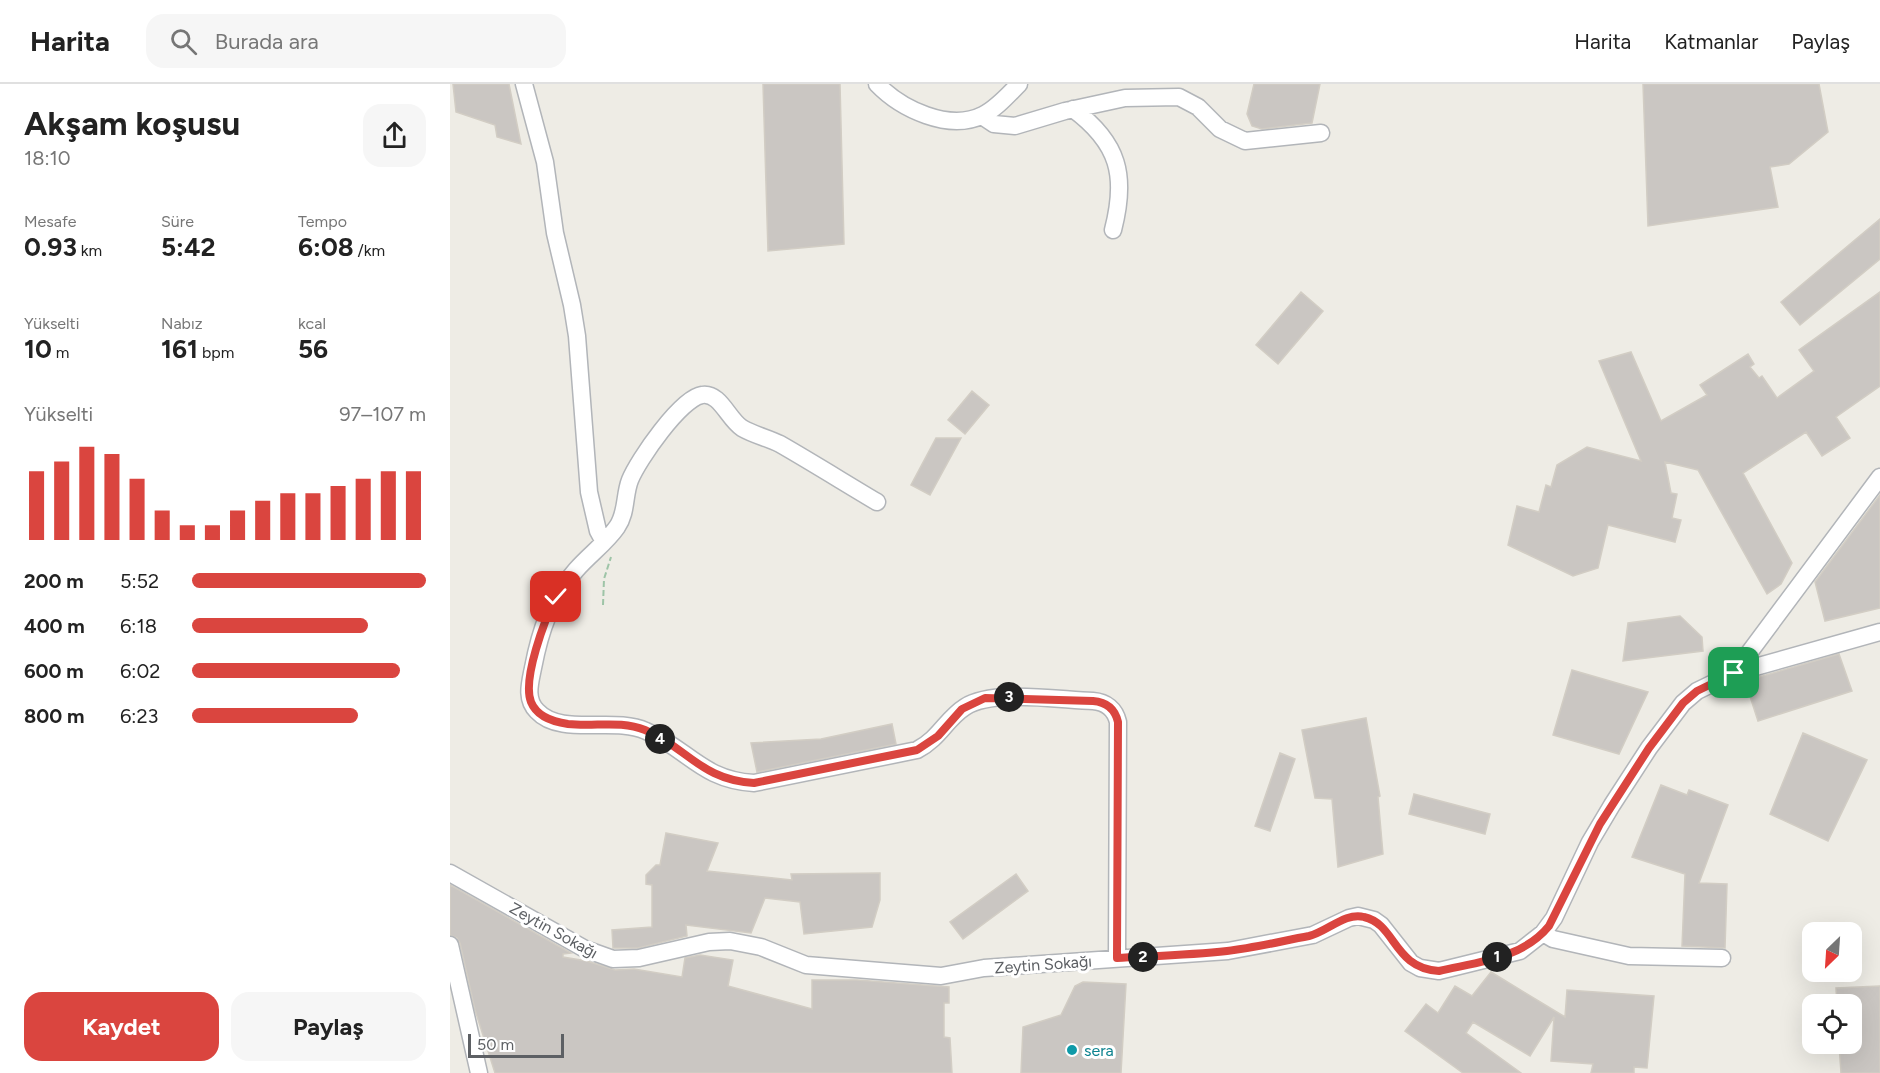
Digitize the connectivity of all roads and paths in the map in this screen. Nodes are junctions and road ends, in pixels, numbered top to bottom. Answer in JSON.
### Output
{"nodes":[{"id":1,"x":524,"y":84,"type":"edge"},
{"id":2,"x":877,"y":84,"type":"edge"},
{"id":3,"x":1018,"y":84,"type":"edge"},
{"id":4,"x":1073,"y":109,"type":"junction"},
{"id":5,"x":982,"y":116,"type":"junction"},
{"id":6,"x":1321,"y":133,"type":"dead end"},
{"id":7,"x":1113,"y":230,"type":"dead end"},
{"id":8,"x":1880,"y":477,"type":"edge"},
{"id":9,"x":877,"y":502,"type":"dead end"},
{"id":10,"x":604,"y":542,"type":"junction"},
{"id":11,"x":603,"y":605,"type":"dead end"},
{"id":12,"x":1880,"y":632,"type":"edge"},
{"id":13,"x":1734,"y":673,"type":"junction"},
{"id":14,"x":450,"y":873,"type":"edge"},
{"id":15,"x":1543,"y":933,"type":"junction"},
{"id":16,"x":450,"y":945,"type":"edge"},
{"id":17,"x":1117,"y":958,"type":"junction"},
{"id":18,"x":1722,"y":958,"type":"dead end"},
{"id":19,"x":479,"y":1073,"type":"edge"}],
"edges":[{"from":1,"to":10,"type":"street"},
{"from":2,"to":5,"type":"street"},
{"from":3,"to":5,"type":"street"},
{"from":4,"to":5,"type":"street"},
{"from":4,"to":6,"type":"street"},
{"from":4,"to":7,"type":"street"},
{"from":8,"to":13,"type":"street"},
{"from":9,"to":10,"type":"street"},
{"from":10,"to":11,"type":"path"},
{"from":10,"to":17,"type":"street"},
{"from":12,"to":13,"type":"street","name":"Zeytin Sokağı"},
{"from":13,"to":15,"type":"street","name":"Zeytin Sokağı"},
{"from":14,"to":17,"type":"street","name":"Zeytin Sokağı"},
{"from":15,"to":17,"type":"street","name":"Zeytin Sokağı"},
{"from":15,"to":18,"type":"street"},
{"from":16,"to":19,"type":"street"}]}
